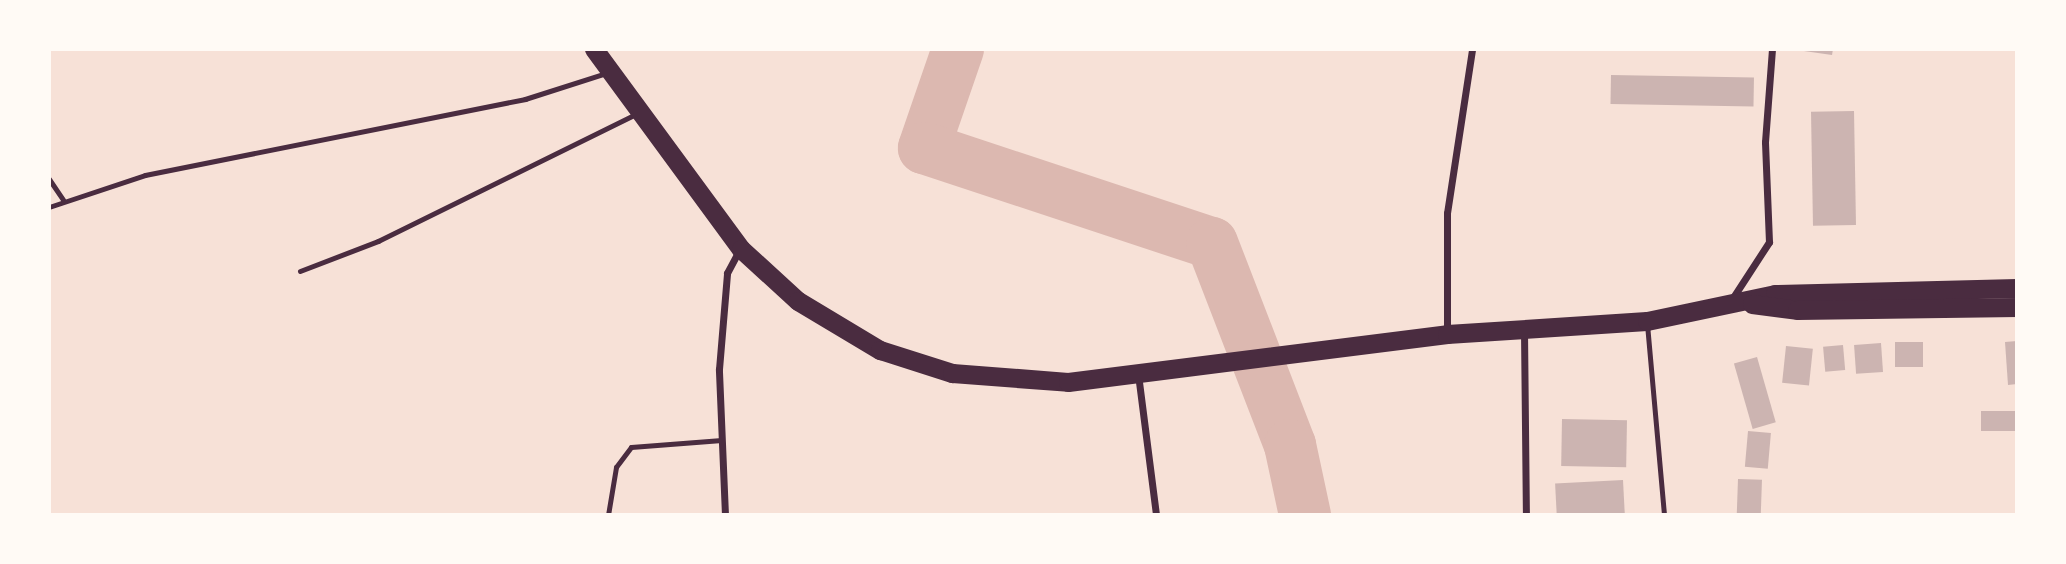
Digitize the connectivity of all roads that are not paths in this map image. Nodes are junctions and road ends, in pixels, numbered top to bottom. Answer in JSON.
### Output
{"nodes":[{"id":1,"x":594,"y":49,"type":"edge"},
{"id":2,"x":1472,"y":49,"type":"edge"},
{"id":3,"x":1772,"y":49,"type":"edge"},
{"id":4,"x":609,"y":72,"type":"junction"},
{"id":5,"x":636,"y":114,"type":"junction"},
{"id":6,"x":49,"y":179,"type":"edge"},
{"id":7,"x":63,"y":200,"type":"junction"},
{"id":8,"x":49,"y":207,"type":"edge"},
{"id":9,"x":741,"y":249,"type":"junction"},
{"id":10,"x":300,"y":271,"type":"dead end"},
{"id":11,"x":2017,"y":288,"type":"edge"},
{"id":12,"x":1748,"y":303,"type":"junction"},
{"id":13,"x":1727,"y":305,"type":"junction"},
{"id":14,"x":2017,"y":307,"type":"edge"},
{"id":15,"x":1647,"y":321,"type":"junction"},
{"id":16,"x":1524,"y":330,"type":"junction"},
{"id":17,"x":1447,"y":334,"type":"junction"},
{"id":18,"x":1138,"y":373,"type":"junction"},
{"id":19,"x":722,"y":440,"type":"junction"},
{"id":20,"x":608,"y":515,"type":"edge"},
{"id":21,"x":725,"y":515,"type":"edge"},
{"id":22,"x":1156,"y":515,"type":"edge"},
{"id":23,"x":1526,"y":515,"type":"edge"},
{"id":24,"x":1664,"y":515,"type":"edge"}],
"edges":[{"from":1,"to":4,"type":"highway"},
{"from":2,"to":17,"type":"street"},
{"from":3,"to":13,"type":"street"},
{"from":4,"to":5,"type":"highway"},
{"from":4,"to":7,"type":"lane"},
{"from":5,"to":9,"type":"highway"},
{"from":5,"to":10,"type":"lane"},
{"from":6,"to":7,"type":"lane"},
{"from":7,"to":8,"type":"lane"},
{"from":9,"to":18,"type":"highway"},
{"from":9,"to":19,"type":"street"},
{"from":11,"to":12,"type":"highway"},
{"from":12,"to":13,"type":"highway"},
{"from":12,"to":14,"type":"highway"},
{"from":13,"to":15,"type":"highway"},
{"from":15,"to":16,"type":"highway"},
{"from":15,"to":24,"type":"lane"},
{"from":16,"to":17,"type":"highway"},
{"from":16,"to":23,"type":"street"},
{"from":17,"to":18,"type":"highway"},
{"from":18,"to":22,"type":"street"},
{"from":19,"to":20,"type":"lane"},
{"from":19,"to":21,"type":"street"}]}
